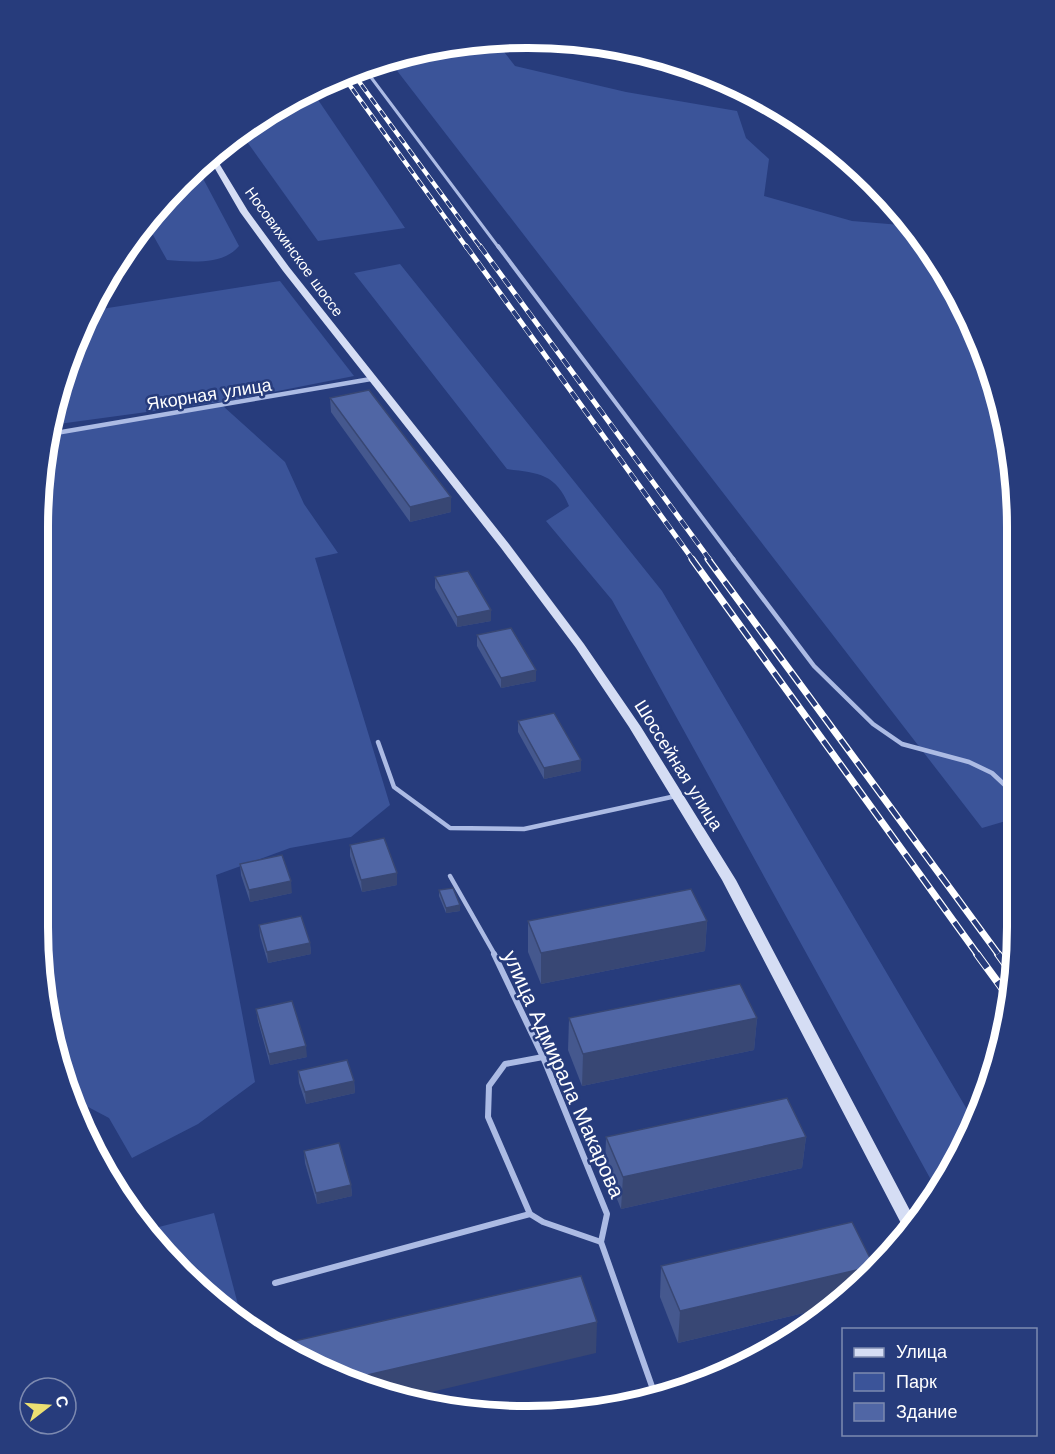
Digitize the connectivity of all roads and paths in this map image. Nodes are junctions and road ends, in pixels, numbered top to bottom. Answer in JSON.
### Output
{"nodes":[{"id":1,"x":369,"y":75,"type":"edge"},
{"id":2,"x":216,"y":163,"type":"edge"},
{"id":3,"x":358,"y":360,"type":"joint"},
{"id":4,"x":371,"y":379,"type":"junction"},
{"id":5,"x":57,"y":433,"type":"edge"},
{"id":6,"x":378,"y":742,"type":"dead end"},
{"id":7,"x":1007,"y":787,"type":"edge"},
{"id":8,"x":678,"y":795,"type":"junction"},
{"id":9,"x":450,"y":876,"type":"dead end"},
{"id":10,"x":543,"y":1057,"type":"junction"},
{"id":11,"x":530,"y":1214,"type":"junction"},
{"id":12,"x":907,"y":1219,"type":"edge"},
{"id":13,"x":601,"y":1242,"type":"junction"},
{"id":14,"x":275,"y":1283,"type":"dead end"},
{"id":15,"x":653,"y":1390,"type":"edge"}],
"edges":[{"from":1,"to":7,"type":"lane"},
{"from":2,"to":3,"type":"main road","name":"Носовихинское шоссе"},
{"from":3,"to":4,"type":"main road","name":"Шоссейная улица"},
{"from":4,"to":5,"type":"street","name":"Якорная улица"},
{"from":4,"to":8,"type":"main road","name":"Шоссейная улица"},
{"from":6,"to":8,"type":"lane"},
{"from":8,"to":12,"type":"main road","name":"Шоссейная улица"},
{"from":9,"to":10,"type":"lane","name":"улица Адмирала Макарова"},
{"from":10,"to":11,"type":"lane"},
{"from":10,"to":13,"type":"lane","name":"улица Адмирала Макарова"},
{"from":11,"to":13,"type":"lane"},
{"from":11,"to":14,"type":"lane"},
{"from":13,"to":15,"type":"lane"}]}
